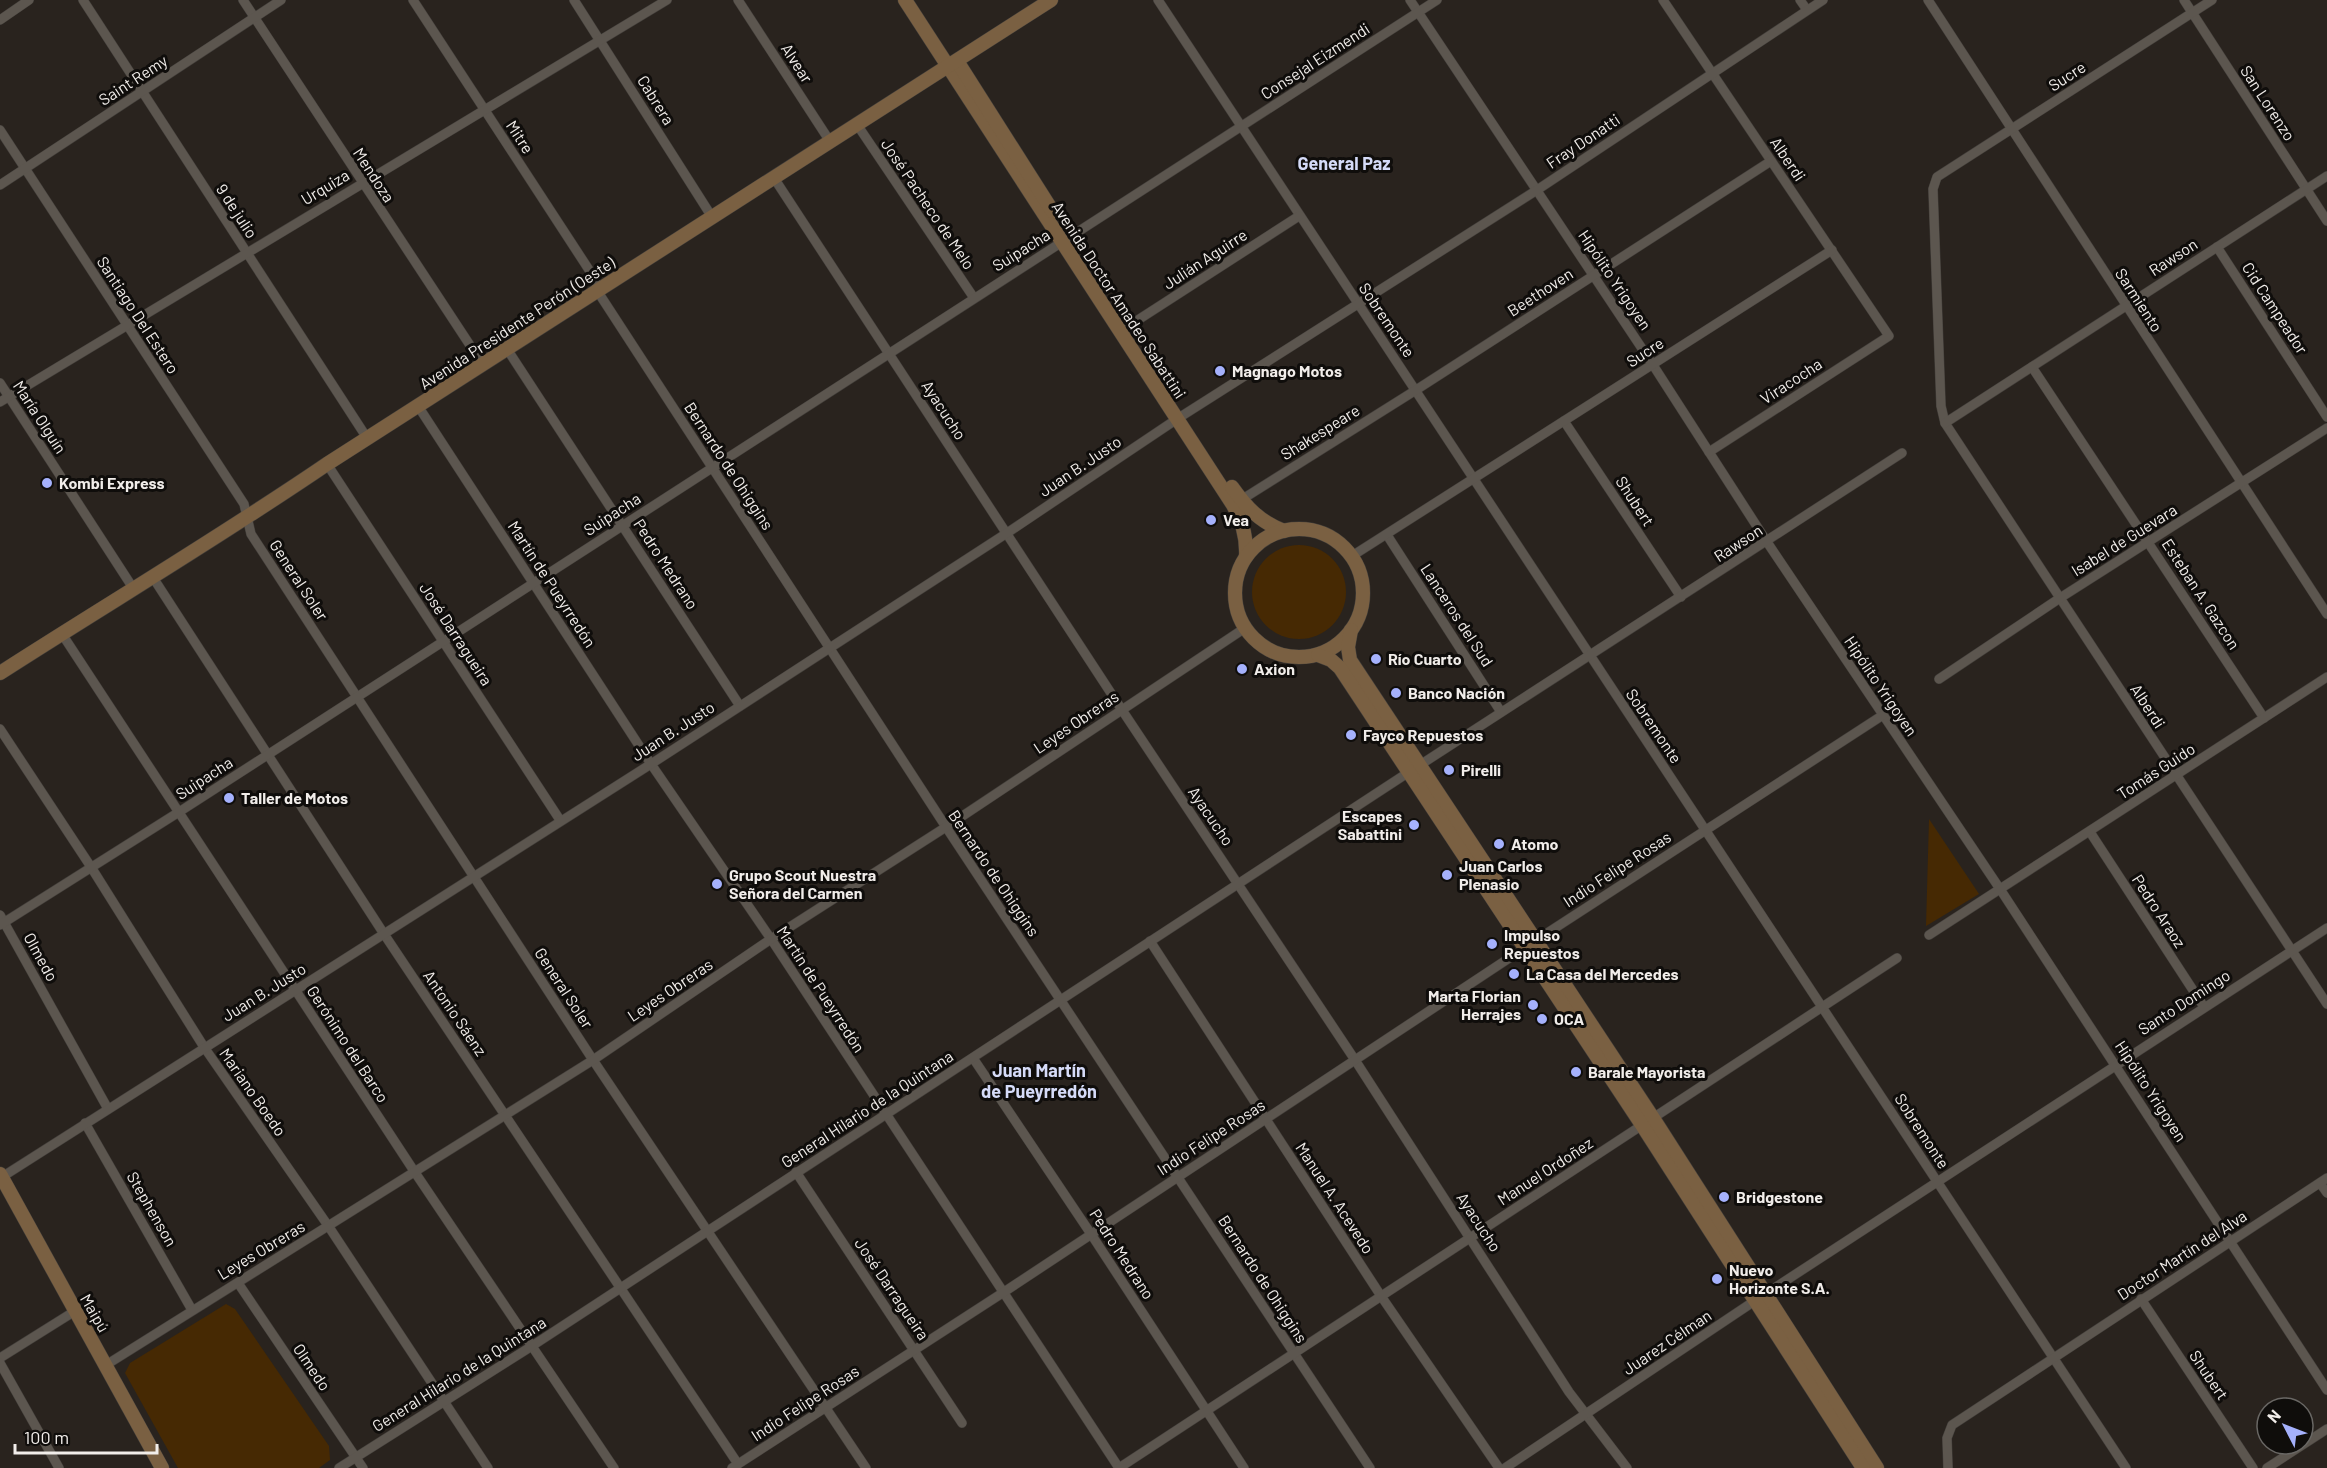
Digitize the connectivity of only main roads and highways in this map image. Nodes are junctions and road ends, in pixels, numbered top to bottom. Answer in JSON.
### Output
{"nodes":[{"id":1,"x":905,"y":0,"type":"edge"},
{"id":2,"x":1051,"y":0,"type":"edge"},
{"id":3,"x":952,"y":64,"type":"junction"},
{"id":4,"x":1065,"y":240,"type":"junction"},
{"id":5,"x":1181,"y":417,"type":"junction"},
{"id":6,"x":1284,"y":531,"type":"junction"},
{"id":7,"x":1246,"y":557,"type":"junction"},
{"id":8,"x":1351,"y":630,"type":"junction"},
{"id":9,"x":1318,"y":655,"type":"junction"},
{"id":10,"x":0,"y":673,"type":"edge"},
{"id":11,"x":1414,"y":769,"type":"junction"},
{"id":12,"x":1,"y":1175,"type":"edge"},
{"id":13,"x":1761,"y":1297,"type":"junction"},
{"id":14,"x":162,"y":1468,"type":"edge"},
{"id":15,"x":1863,"y":1468,"type":"edge"},
{"id":16,"x":1877,"y":1468,"type":"edge"}],
"edges":[{"from":1,"to":3,"type":"main road","name":"Avenida Doctor Amadeo Sabattini"},
{"from":2,"to":3,"type":"main road","name":"Avenida Presidente Perón (Oeste)"},
{"from":3,"to":4,"type":"main road","name":"Avenida Doctor Amadeo Sabattini"},
{"from":3,"to":10,"type":"main road","name":"Avenida Presidente Perón (Oeste)"},
{"from":4,"to":5,"type":"main road","name":"Avenida Doctor Amadeo Sabattini"},
{"from":4,"to":5,"type":"main road","name":"Avenida Doctor Amadeo Sabattini"},
{"from":5,"to":6,"type":"main road","name":"Avenida Doctor Amadeo Sabattini"},
{"from":5,"to":7,"type":"main road","name":"Avenida Doctor Amadeo Sabattini"},
{"from":6,"to":7,"type":"main road"},
{"from":6,"to":8,"type":"main road"},
{"from":7,"to":9,"type":"main road"},
{"from":8,"to":9,"type":"main road"},
{"from":8,"to":11,"type":"main road"},
{"from":9,"to":11,"type":"main road"},
{"from":11,"to":13,"type":"main road"},
{"from":12,"to":14,"type":"main road","name":"Maipú"},
{"from":13,"to":15,"type":"main road"},
{"from":13,"to":16,"type":"main road"}]}
